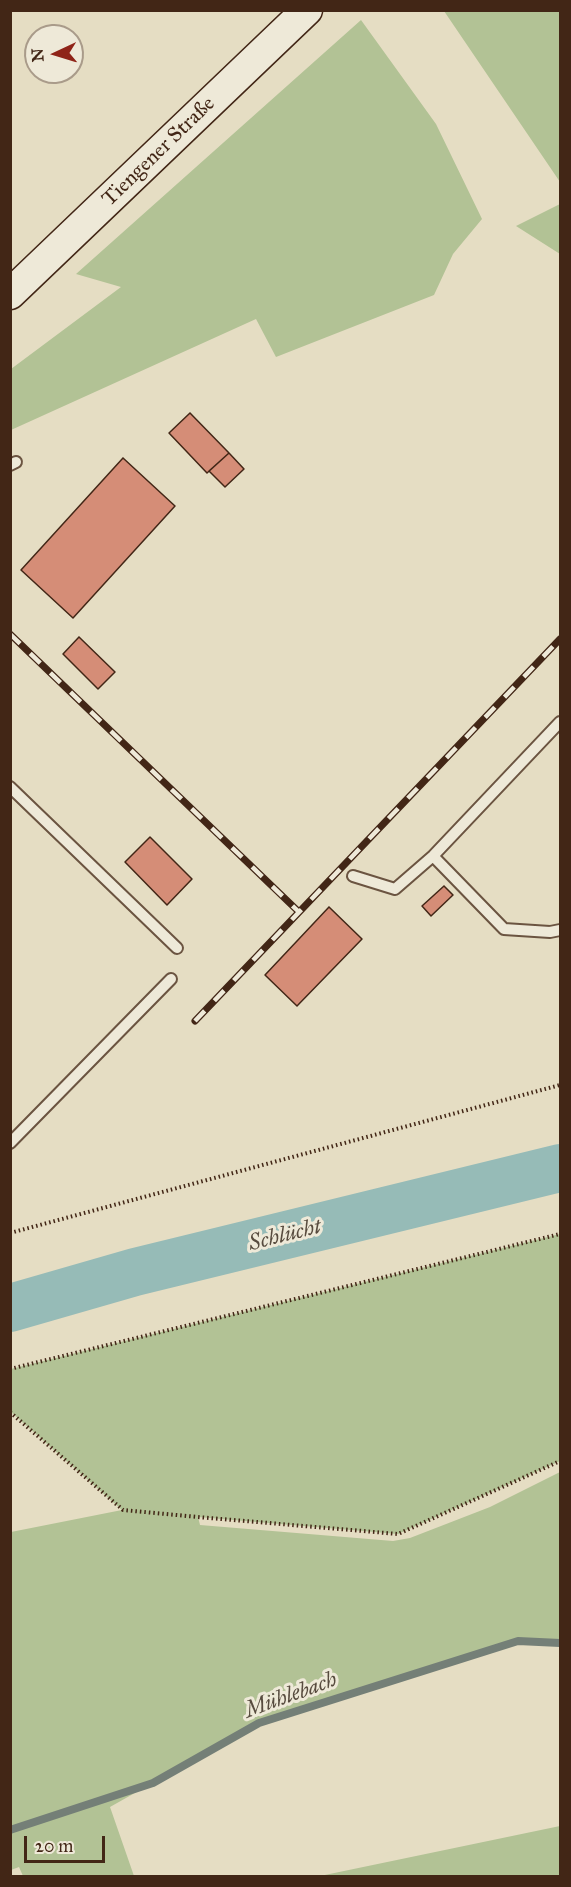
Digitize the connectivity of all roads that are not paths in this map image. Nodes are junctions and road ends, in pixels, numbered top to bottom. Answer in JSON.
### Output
{"nodes":[{"id":1,"x":307,"y":10,"type":"edge"},
{"id":2,"x":10,"y":294,"type":"edge"},
{"id":3,"x":561,"y":722,"type":"edge"},
{"id":4,"x":10,"y":787,"type":"edge"},
{"id":5,"x":433,"y":856,"type":"junction"},
{"id":6,"x":353,"y":876,"type":"dead end"},
{"id":7,"x":561,"y":930,"type":"edge"},
{"id":8,"x":177,"y":948,"type":"dead end"},
{"id":9,"x":171,"y":979,"type":"dead end"},
{"id":10,"x":13,"y":1137,"type":"edge"}],
"edges":[{"from":1,"to":2,"type":"main road","name":"Tiengener Straße"},
{"from":3,"to":5,"type":"lane"},
{"from":4,"to":8,"type":"lane"},
{"from":5,"to":6,"type":"lane"},
{"from":5,"to":7,"type":"lane"},
{"from":9,"to":10,"type":"lane"}]}
